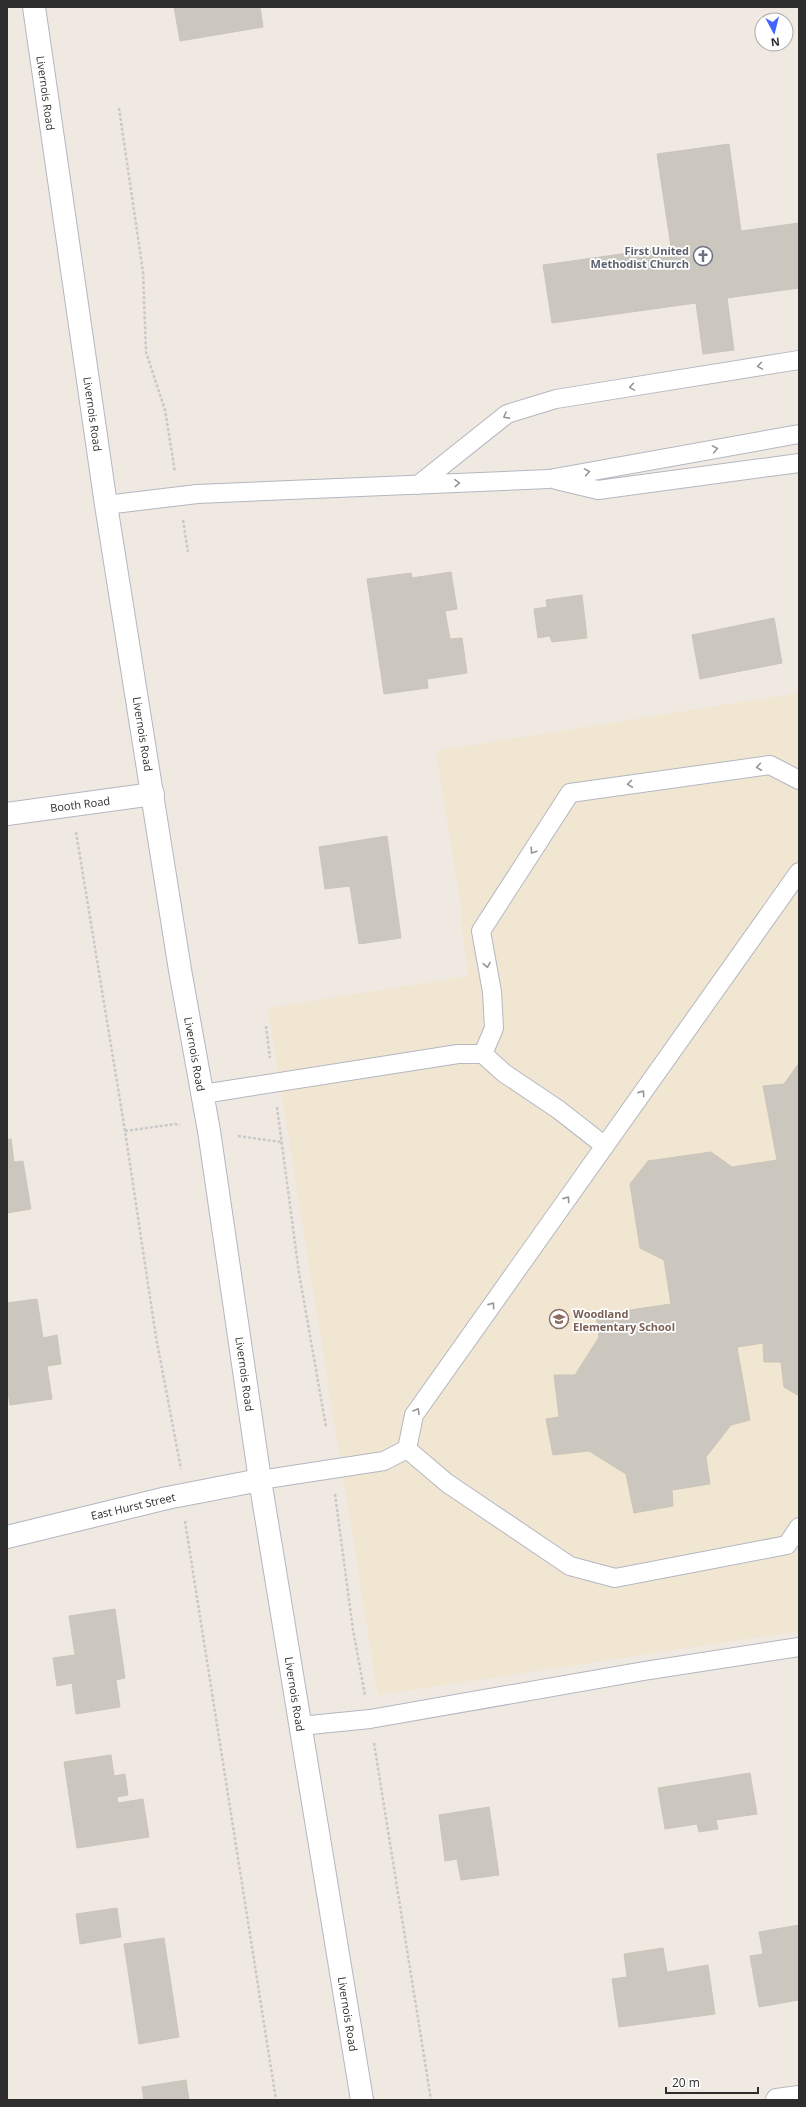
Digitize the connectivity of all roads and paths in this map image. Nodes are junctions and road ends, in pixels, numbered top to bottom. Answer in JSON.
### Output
{"nodes":[{"id":1,"x":34,"y":7,"type":"edge"},
{"id":2,"x":119,"y":108,"type":"dead end"},
{"id":3,"x":799,"y":360,"type":"edge"},
{"id":4,"x":799,"y":434,"type":"edge"},
{"id":5,"x":799,"y":463,"type":"edge"},
{"id":6,"x":549,"y":479,"type":"junction"},
{"id":7,"x":418,"y":485,"type":"junction"},
{"id":8,"x":179,"y":496,"type":"junction"},
{"id":9,"x":106,"y":505,"type":"junction"},
{"id":10,"x":188,"y":552,"type":"dead end"},
{"id":11,"x":797,"y":780,"type":"edge"},
{"id":12,"x":153,"y":794,"type":"junction"},
{"id":13,"x":7,"y":814,"type":"edge"},
{"id":14,"x":76,"y":831,"type":"dead end"},
{"id":15,"x":799,"y":872,"type":"edge"},
{"id":16,"x":266,"y":1026,"type":"dead end"},
{"id":17,"x":483,"y":1054,"type":"junction"},
{"id":18,"x":270,"y":1057,"type":"dead end"},
{"id":19,"x":203,"y":1094,"type":"junction"},
{"id":20,"x":277,"y":1108,"type":"dead end"},
{"id":21,"x":175,"y":1124,"type":"dead end"},
{"id":22,"x":125,"y":1131,"type":"junction"},
{"id":23,"x":249,"y":1138,"type":"dead end"},
{"id":24,"x":281,"y":1142,"type":"junction"},
{"id":25,"x":605,"y":1146,"type":"junction"},
{"id":26,"x":326,"y":1426,"type":"dead end"},
{"id":27,"x":407,"y":1448,"type":"junction"},
{"id":28,"x":182,"y":1476,"type":"dead end"},
{"id":29,"x":260,"y":1480,"type":"junction"},
{"id":30,"x":335,"y":1494,"type":"dead end"},
{"id":31,"x":185,"y":1519,"type":"dead end"},
{"id":32,"x":799,"y":1527,"type":"edge"},
{"id":33,"x":7,"y":1537,"type":"edge"},
{"id":34,"x":799,"y":1647,"type":"edge"},
{"id":35,"x":370,"y":1719,"type":"junction"},
{"id":36,"x":300,"y":1726,"type":"junction"},
{"id":37,"x":799,"y":2096,"type":"edge"},
{"id":38,"x":276,"y":2100,"type":"edge"},
{"id":39,"x":362,"y":2100,"type":"edge"},
{"id":40,"x":431,"y":2100,"type":"edge"},
{"id":41,"x":777,"y":2100,"type":"edge"}],
"edges":[{"from":1,"to":9,"type":"street","name":"Livernois Road"},
{"from":2,"to":8,"type":"path"},
{"from":3,"to":7,"type":"lane","one_way":true},
{"from":6,"to":4,"type":"lane","one_way":true},
{"from":5,"to":6,"type":"lane"},
{"from":7,"to":6,"type":"lane","one_way":true},
{"from":7,"to":8,"type":"lane"},
{"from":8,"to":9,"type":"lane"},
{"from":8,"to":10,"type":"path"},
{"from":9,"to":12,"type":"street","name":"Livernois Road"},
{"from":11,"to":17,"type":"lane","one_way":true},
{"from":12,"to":13,"type":"street","name":"Booth Road"},
{"from":12,"to":19,"type":"street","name":"Livernois Road"},
{"from":14,"to":22,"type":"path"},
{"from":25,"to":15,"type":"lane","one_way":true},
{"from":16,"to":18,"type":"path"},
{"from":17,"to":19,"type":"lane"},
{"from":17,"to":25,"type":"lane"},
{"from":19,"to":29,"type":"street","name":"Livernois Road"},
{"from":20,"to":24,"type":"path"},
{"from":21,"to":22,"type":"path"},
{"from":22,"to":28,"type":"path"},
{"from":23,"to":24,"type":"path"},
{"from":24,"to":26,"type":"path"},
{"from":27,"to":25,"type":"lane","one_way":true},
{"from":27,"to":29,"type":"lane"},
{"from":27,"to":32,"type":"lane"},
{"from":29,"to":33,"type":"street","name":"East Hurst Street"},
{"from":29,"to":36,"type":"street","name":"Livernois Road"},
{"from":30,"to":35,"type":"path"},
{"from":31,"to":38,"type":"path"},
{"from":34,"to":35,"type":"lane"},
{"from":35,"to":36,"type":"lane"},
{"from":35,"to":40,"type":"path"},
{"from":36,"to":39,"type":"street","name":"Livernois Road"},
{"from":37,"to":41,"type":"street"}]}
